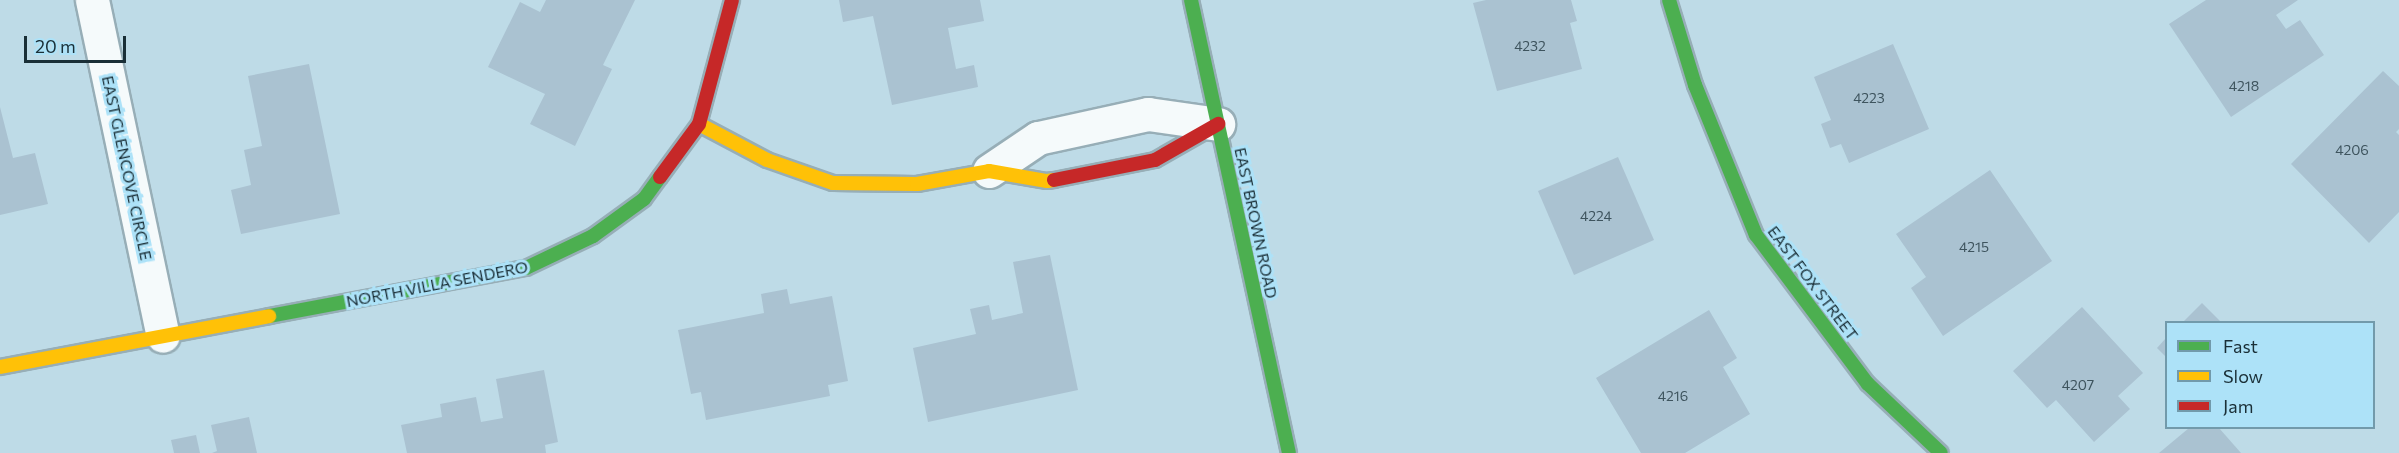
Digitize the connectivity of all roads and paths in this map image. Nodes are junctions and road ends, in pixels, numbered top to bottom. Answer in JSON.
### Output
{"nodes":[{"id":1,"x":92,"y":0,"type":"edge"},
{"id":2,"x":732,"y":0,"type":"edge"},
{"id":3,"x":1191,"y":0,"type":"edge"},
{"id":4,"x":1669,"y":0,"type":"edge"},
{"id":5,"x":699,"y":124,"type":"junction"},
{"id":6,"x":1218,"y":124,"type":"junction"},
{"id":7,"x":989,"y":171,"type":"junction"},
{"id":8,"x":163,"y":336,"type":"junction"},
{"id":9,"x":0,"y":367,"type":"edge"},
{"id":10,"x":1289,"y":453,"type":"edge"},
{"id":11,"x":1941,"y":453,"type":"edge"}],
"edges":[{"from":1,"to":8,"type":"street","name":"EAST GLENCOVE CIRCLE"},
{"from":2,"to":5,"type":"street"},
{"from":3,"to":6,"type":"street","name":"EAST BROWN ROAD"},
{"from":4,"to":11,"type":"street","name":"EAST FOX STREET"},
{"from":5,"to":7,"type":"street"},
{"from":5,"to":8,"type":"street","name":"NORTH VILLA SENDERO"},
{"from":6,"to":7,"type":"street"},
{"from":6,"to":7,"type":"street"},
{"from":6,"to":10,"type":"street","name":"EAST BROWN ROAD"},
{"from":8,"to":9,"type":"street","name":"NORTH VILLA SENDERO"}]}
